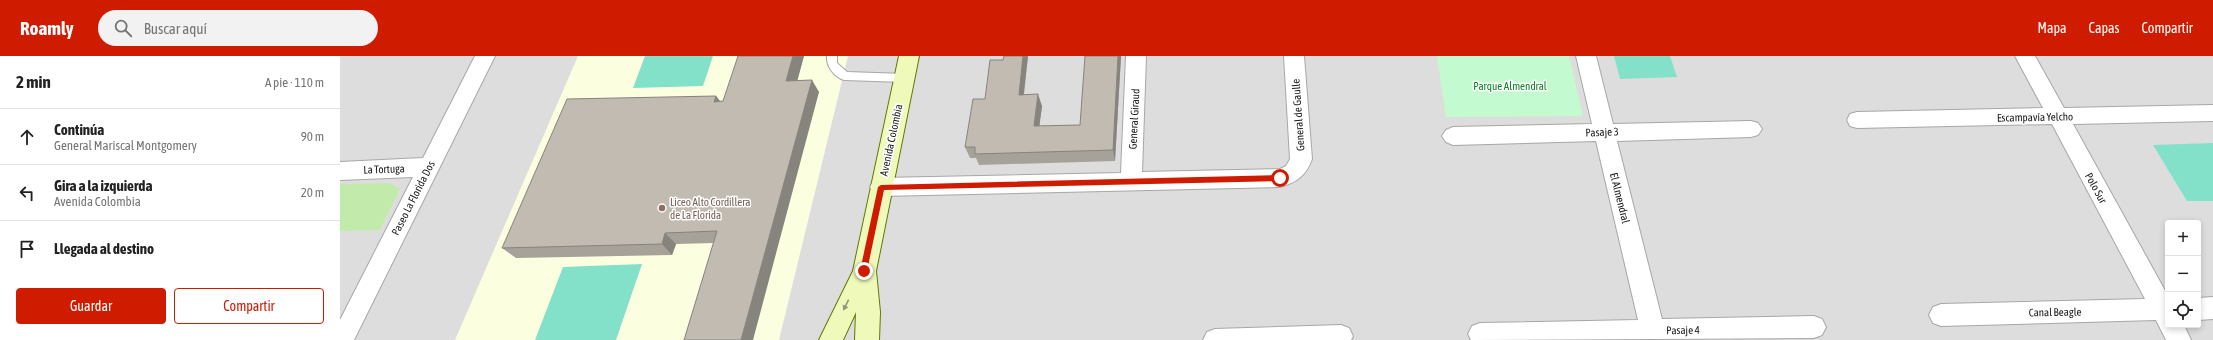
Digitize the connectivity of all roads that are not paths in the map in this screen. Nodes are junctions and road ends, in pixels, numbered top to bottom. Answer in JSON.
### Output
{"nodes":[{"id":1,"x":484,"y":56,"type":"edge"},
{"id":2,"x":832,"y":56,"type":"edge"},
{"id":3,"x":909,"y":56,"type":"edge"},
{"id":4,"x":1136,"y":56,"type":"edge"},
{"id":5,"x":1294,"y":56,"type":"edge"},
{"id":6,"x":1586,"y":56,"type":"edge"},
{"id":7,"x":2024,"y":56,"type":"edge"},
{"id":8,"x":905,"y":78,"type":"junction"},
{"id":9,"x":2213,"y":113,"type":"edge"},
{"id":10,"x":2058,"y":116,"type":"junction"},
{"id":11,"x":1857,"y":120,"type":"dead end"},
{"id":12,"x":1751,"y":128,"type":"dead end"},
{"id":13,"x":1604,"y":132,"type":"junction"},
{"id":14,"x":1453,"y":136,"type":"dead end"},
{"id":15,"x":428,"y":167,"type":"junction"},
{"id":16,"x":340,"y":171,"type":"edge"},
{"id":17,"x":1131,"y":181,"type":"junction"},
{"id":18,"x":881,"y":187,"type":"junction"},
{"id":19,"x":864,"y":271,"type":"junction"},
{"id":20,"x":2213,"y":308,"type":"edge"},
{"id":21,"x":2201,"y":309,"type":"edge"},
{"id":22,"x":2165,"y":311,"type":"edge"},
{"id":23,"x":1941,"y":315,"type":"dead end"},
{"id":24,"x":2165,"y":316,"type":"edge"},
{"id":25,"x":1814,"y":327,"type":"dead end"},
{"id":26,"x":2174,"y":328,"type":"edge"},
{"id":27,"x":1480,"y":334,"type":"dead end"},
{"id":28,"x":1654,"y":335,"type":"edge"},
{"id":29,"x":1341,"y":336,"type":"dead end"},
{"id":30,"x":342,"y":340,"type":"edge"},
{"id":31,"x":831,"y":340,"type":"edge"},
{"id":32,"x":867,"y":340,"type":"edge"},
{"id":33,"x":1215,"y":340,"type":"edge"},
{"id":34,"x":2179,"y":340,"type":"edge"}],
"edges":[{"from":1,"to":15,"type":"street","name":"Paseo La Florida Dos"},
{"from":2,"to":8,"type":"lane"},
{"from":3,"to":8,"type":"main road","name":"Avenida Colombia"},
{"from":4,"to":17,"type":"street","name":"General Giraud"},
{"from":5,"to":17,"type":"street","name":"General de Gaulle"},
{"from":6,"to":13,"type":"street","name":"El Almendral"},
{"from":7,"to":10,"type":"street","name":"Polo Sur"},
{"from":8,"to":18,"type":"main road","name":"Avenida Colombia"},
{"from":9,"to":10,"type":"street","name":"Escampavía Yelcho"},
{"from":10,"to":11,"type":"street","name":"Escampavía Yelcho"},
{"from":10,"to":22,"type":"street","name":"Polo Sur"},
{"from":12,"to":13,"type":"street","name":"Pasaje 3"},
{"from":13,"to":14,"type":"street","name":"Pasaje 3"},
{"from":13,"to":28,"type":"street","name":"El Almendral"},
{"from":15,"to":16,"type":"street","name":"La Tortuga"},
{"from":15,"to":30,"type":"street","name":"Paseo La Florida Dos"},
{"from":17,"to":18,"type":"street"},
{"from":18,"to":19,"type":"main road","name":"Avenida Colombia"},
{"from":19,"to":31,"type":"main road","name":"Avenida Colombia","one_way":true},
{"from":19,"to":32,"type":"main road","name":"Avenida Colombia"},
{"from":20,"to":21,"type":"street"},
{"from":23,"to":24,"type":"street","name":"Canal Beagle"},
{"from":25,"to":28,"type":"street","name":"Pasaje 4"},
{"from":26,"to":34,"type":"street","name":"Polo Sur"},
{"from":27,"to":28,"type":"street","name":"Pasaje 4"},
{"from":29,"to":33,"type":"street"}]}
